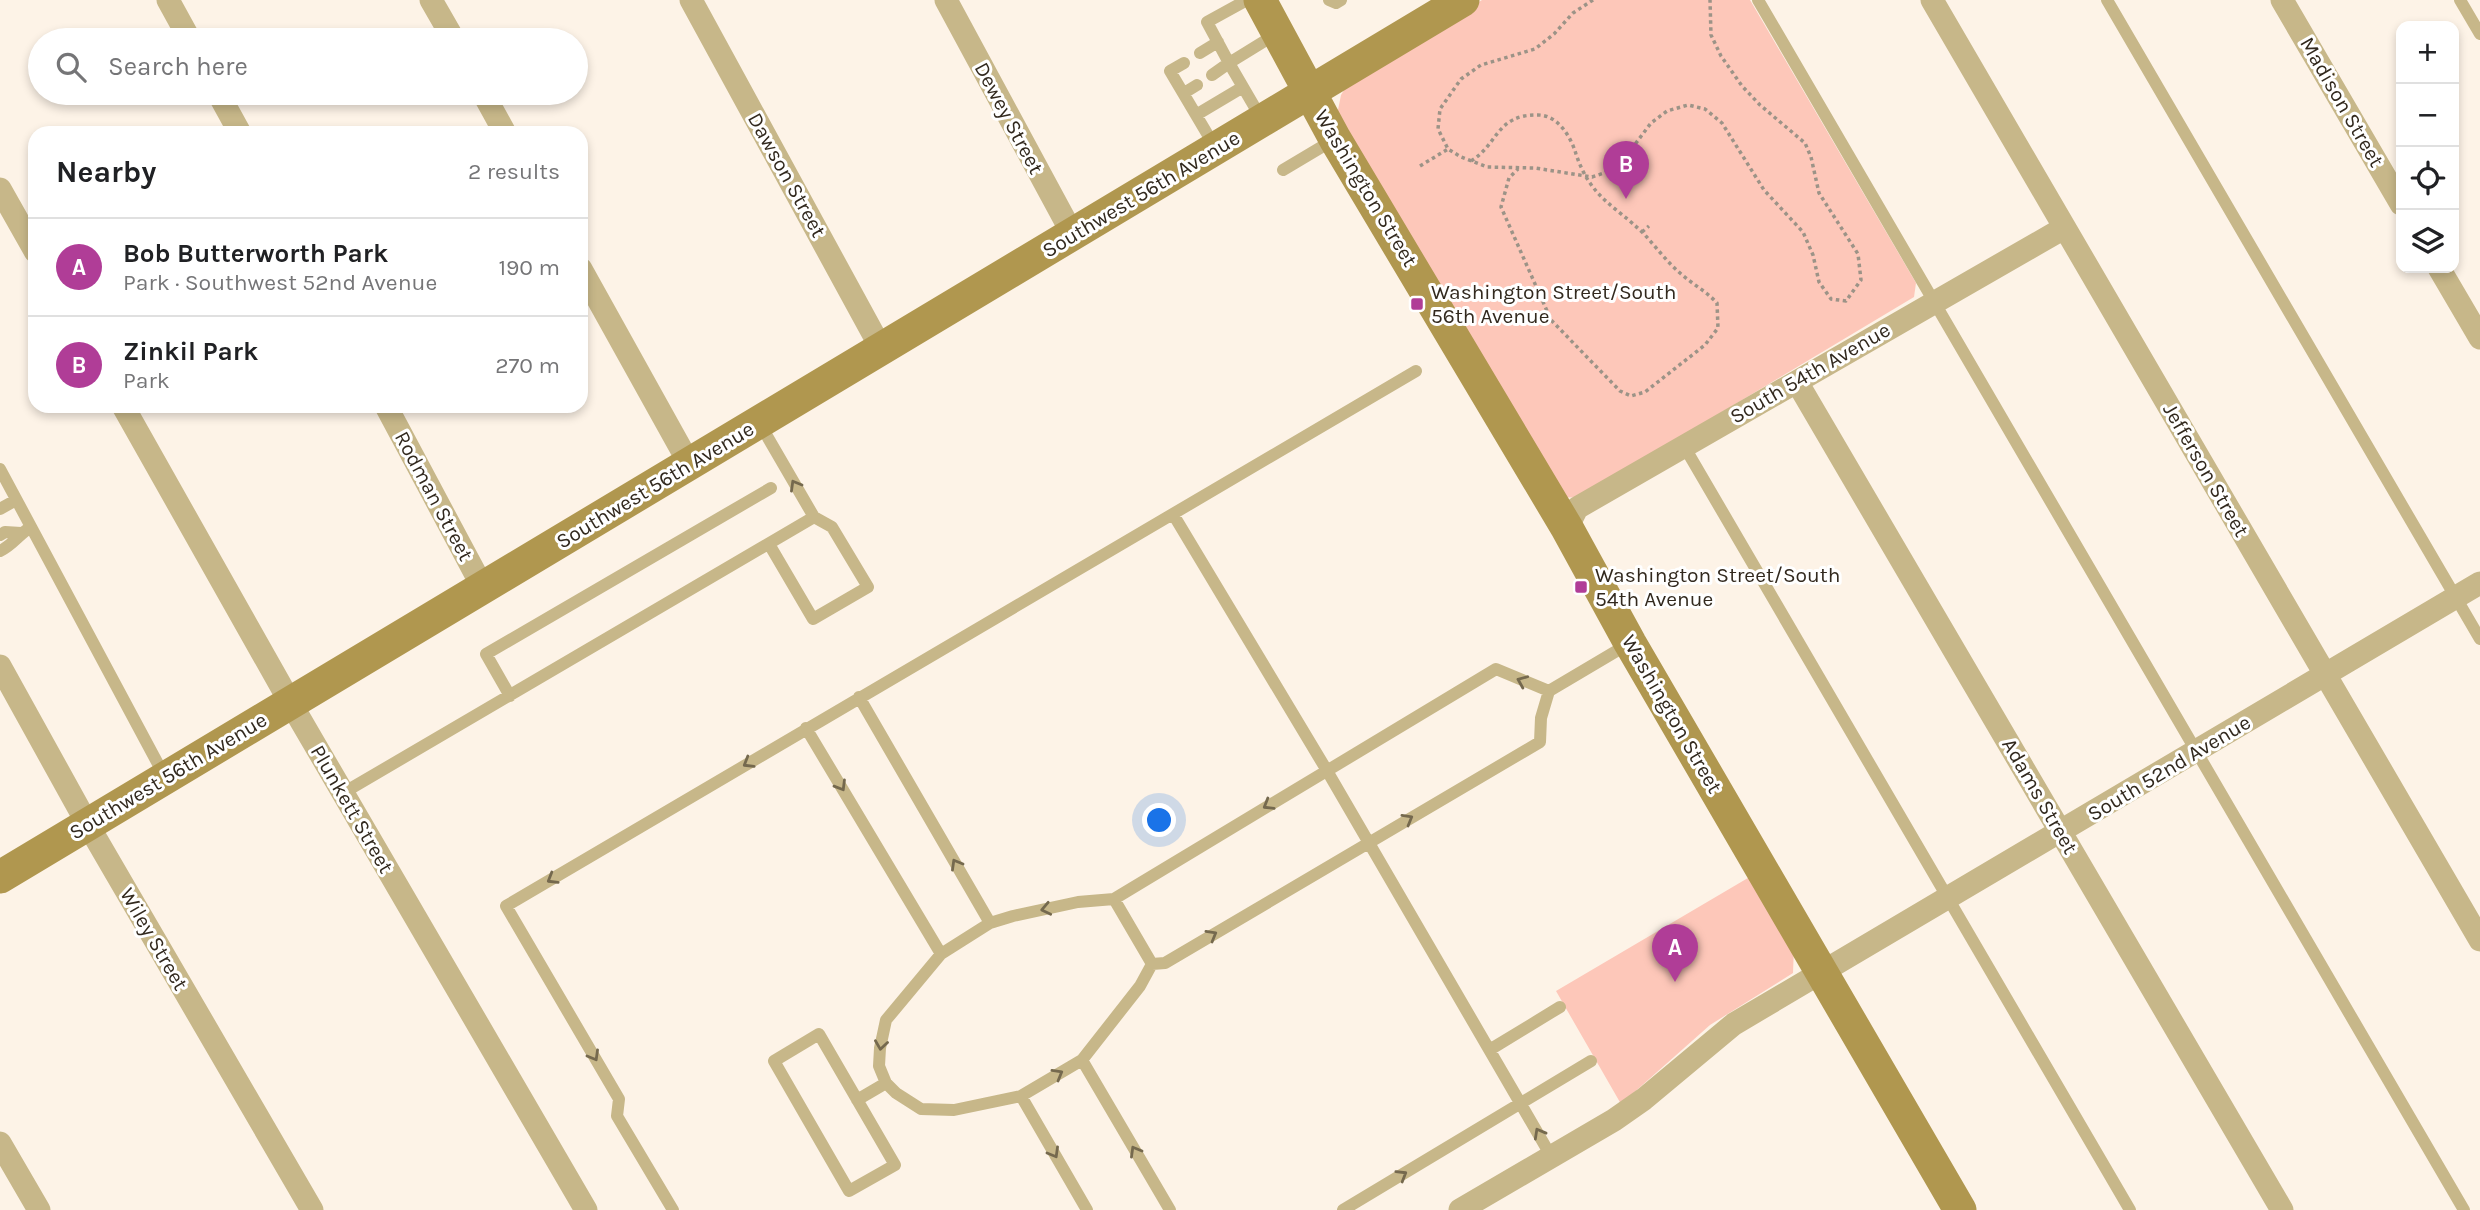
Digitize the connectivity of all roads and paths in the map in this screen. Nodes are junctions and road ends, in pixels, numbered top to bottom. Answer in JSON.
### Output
{"nodes":[{"id":1,"x":168,"y":0,"type":"edge"},
{"id":2,"x":432,"y":0,"type":"edge"},
{"id":3,"x":691,"y":0,"type":"edge"},
{"id":4,"x":946,"y":0,"type":"edge"},
{"id":5,"x":1247,"y":0,"type":"edge"},
{"id":6,"x":1260,"y":0,"type":"edge"},
{"id":7,"x":1329,"y":0,"type":"edge"},
{"id":8,"x":1341,"y":0,"type":"edge"},
{"id":9,"x":1463,"y":0,"type":"edge"},
{"id":10,"x":1593,"y":0,"type":"edge"},
{"id":11,"x":1710,"y":0,"type":"edge"},
{"id":12,"x":1758,"y":0,"type":"edge"},
{"id":13,"x":1932,"y":0,"type":"edge"},
{"id":14,"x":2107,"y":0,"type":"edge"},
{"id":15,"x":2282,"y":0,"type":"edge"},
{"id":16,"x":2460,"y":0,"type":"edge"},
{"id":17,"x":183,"y":28,"type":"edge"},
{"id":18,"x":447,"y":28,"type":"edge"},
{"id":19,"x":1277,"y":33,"type":"junction"},
{"id":20,"x":2480,"y":34,"type":"edge"},
{"id":21,"x":1217,"y":42,"type":"junction"},
{"id":22,"x":1200,"y":53,"type":"dead end"},
{"id":23,"x":1184,"y":63,"type":"dead end"},
{"id":24,"x":1229,"y":63,"type":"junction"},
{"id":25,"x":1212,"y":75,"type":"dead end"},
{"id":26,"x":1197,"y":85,"type":"dead end"},
{"id":27,"x":1243,"y":87,"type":"junction"},
{"id":28,"x":1184,"y":93,"type":"junction"},
{"id":29,"x":1310,"y":93,"type":"junction"},
{"id":30,"x":225,"y":105,"type":"edge"},
{"id":31,"x":490,"y":105,"type":"edge"},
{"id":32,"x":1196,"y":115,"type":"junction"},
{"id":33,"x":1263,"y":121,"type":"junction"},
{"id":34,"x":236,"y":126,"type":"edge"},
{"id":35,"x":501,"y":126,"type":"edge"},
{"id":36,"x":1335,"y":139,"type":"junction"},
{"id":37,"x":1216,"y":148,"type":"junction"},
{"id":38,"x":1448,"y":149,"type":"junction"},
{"id":39,"x":1471,"y":161,"type":"junction"},
{"id":40,"x":1420,"y":166,"type":"dead end"},
{"id":41,"x":1518,"y":169,"type":"junction"},
{"id":42,"x":1283,"y":170,"type":"dead end"},
{"id":43,"x":1586,"y":176,"type":"junction"},
{"id":44,"x":1,"y":194,"type":"edge"},
{"id":45,"x":2396,"y":195,"type":"edge"},
{"id":46,"x":1649,"y":226,"type":"dead end"},
{"id":47,"x":2064,"y":228,"type":"junction"},
{"id":48,"x":1642,"y":232,"type":"junction"},
{"id":49,"x":1073,"y":235,"type":"junction"},
{"id":50,"x":28,"y":239,"type":"edge"},
{"id":51,"x":2442,"y":273,"type":"edge"},
{"id":52,"x":588,"y":282,"type":"edge"},
{"id":53,"x":1934,"y":301,"type":"junction"},
{"id":54,"x":2480,"y":338,"type":"edge"},
{"id":55,"x":882,"y":350,"type":"junction"},
{"id":56,"x":1416,"y":371,"type":"dead end"},
{"id":57,"x":1797,"y":382,"type":"junction"},
{"id":58,"x":126,"y":413,"type":"edge"},
{"id":59,"x":390,"y":413,"type":"edge"},
{"id":60,"x":759,"y":423,"type":"junction"},
{"id":61,"x":1684,"y":446,"type":"junction"},
{"id":62,"x":690,"y":465,"type":"junction"},
{"id":63,"x":0,"y":469,"type":"edge"},
{"id":64,"x":771,"y":488,"type":"dead end"},
{"id":65,"x":16,"y":500,"type":"junction"},
{"id":66,"x":0,"y":509,"type":"edge"},
{"id":67,"x":1173,"y":514,"type":"junction"},
{"id":68,"x":814,"y":517,"type":"junction"},
{"id":69,"x":1567,"y":528,"type":"junction"},
{"id":70,"x":26,"y":530,"type":"junction"},
{"id":71,"x":0,"y":535,"type":"edge"},
{"id":72,"x":769,"y":544,"type":"junction"},
{"id":73,"x":1,"y":549,"type":"edge"},
{"id":74,"x":2480,"y":583,"type":"edge"},
{"id":75,"x":482,"y":586,"type":"junction"},
{"id":76,"x":2456,"y":598,"type":"junction"},
{"id":77,"x":2480,"y":639,"type":"edge"},
{"id":78,"x":1630,"y":643,"type":"junction"},
{"id":79,"x":0,"y":666,"type":"edge"},
{"id":80,"x":2326,"y":675,"type":"junction"},
{"id":81,"x":1549,"y":691,"type":"junction"},
{"id":82,"x":510,"y":696,"type":"junction"},
{"id":83,"x":859,"y":697,"type":"junction"},
{"id":84,"x":290,"y":702,"type":"junction"},
{"id":85,"x":806,"y":728,"type":"junction"},
{"id":86,"x":2196,"y":753,"type":"junction"},
{"id":87,"x":1326,"y":769,"type":"junction"},
{"id":88,"x":166,"y":778,"type":"junction"},
{"id":89,"x":343,"y":793,"type":"junction"},
{"id":90,"x":88,"y":825,"type":"junction"},
{"id":91,"x":2061,"y":832,"type":"junction"},
{"id":92,"x":1369,"y":842,"type":"junction"},
{"id":93,"x":0,"y":877,"type":"edge"},
{"id":94,"x":1948,"y":898,"type":"junction"},
{"id":95,"x":1114,"y":899,"type":"junction"},
{"id":96,"x":990,"y":923,"type":"junction"},
{"id":97,"x":2480,"y":940,"type":"edge"},
{"id":98,"x":941,"y":954,"type":"junction"},
{"id":99,"x":1152,"y":964,"type":"junction"},
{"id":100,"x":1821,"y":970,"type":"junction"},
{"id":101,"x":1560,"y":1007,"type":"dead end"},
{"id":102,"x":1490,"y":1049,"type":"junction"},
{"id":103,"x":1082,"y":1060,"type":"junction"},
{"id":104,"x":1591,"y":1061,"type":"dead end"},
{"id":105,"x":886,"y":1083,"type":"junction"},
{"id":106,"x":1021,"y":1096,"type":"junction"},
{"id":107,"x":857,"y":1100,"type":"junction"},
{"id":108,"x":1522,"y":1102,"type":"junction"},
{"id":109,"x":0,"y":1143,"type":"edge"},
{"id":110,"x":1551,"y":1156,"type":"junction"},
{"id":111,"x":39,"y":1210,"type":"edge"},
{"id":112,"x":312,"y":1210,"type":"edge"},
{"id":113,"x":586,"y":1210,"type":"edge"},
{"id":114,"x":673,"y":1210,"type":"edge"},
{"id":115,"x":1087,"y":1210,"type":"edge"},
{"id":116,"x":1170,"y":1210,"type":"edge"},
{"id":117,"x":1343,"y":1210,"type":"edge"},
{"id":118,"x":1460,"y":1210,"type":"edge"},
{"id":119,"x":1960,"y":1210,"type":"edge"},
{"id":120,"x":2130,"y":1210,"type":"edge"},
{"id":121,"x":2282,"y":1210,"type":"edge"},
{"id":122,"x":2464,"y":1210,"type":"edge"}],
"edges":[{"from":1,"to":17,"type":"street"},
{"from":2,"to":18,"type":"street"},
{"from":3,"to":55,"type":"street","name":"Dawson Street"},
{"from":4,"to":49,"type":"street","name":"Dewey Street"},
{"from":5,"to":21,"type":"lane"},
{"from":6,"to":19,"type":"street","name":"Washington Street"},
{"from":7,"to":8,"type":"lane"},
{"from":9,"to":29,"type":"street","name":"Southwest 56th Avenue"},
{"from":10,"to":38,"type":"path"},
{"from":11,"to":43,"type":"path"},
{"from":12,"to":53,"type":"lane"},
{"from":13,"to":47,"type":"street","name":"Jefferson Street"},
{"from":14,"to":76,"type":"lane"},
{"from":15,"to":45,"type":"street","name":"Madison Street"},
{"from":16,"to":20,"type":"lane"},
{"from":19,"to":24,"type":"lane"},
{"from":19,"to":29,"type":"street","name":"Washington Street"},
{"from":21,"to":22,"type":"lane"},
{"from":21,"to":24,"type":"lane"},
{"from":23,"to":28,"type":"lane"},
{"from":24,"to":25,"type":"lane"},
{"from":24,"to":27,"type":"lane"},
{"from":26,"to":28,"type":"lane"},
{"from":27,"to":32,"type":"lane"},
{"from":27,"to":33,"type":"lane"},
{"from":28,"to":32,"type":"lane"},
{"from":29,"to":33,"type":"street","name":"Southwest 56th Avenue"},
{"from":29,"to":36,"type":"street","name":"Washington Street"},
{"from":30,"to":34,"type":"street"},
{"from":31,"to":35,"type":"street"},
{"from":32,"to":37,"type":"lane"},
{"from":33,"to":37,"type":"street","name":"Southwest 56th Avenue"},
{"from":36,"to":42,"type":"lane"},
{"from":36,"to":69,"type":"street","name":"Washington Street"},
{"from":37,"to":49,"type":"street","name":"Southwest 56th Avenue"},
{"from":38,"to":39,"type":"path"},
{"from":38,"to":40,"type":"path"},
{"from":39,"to":41,"type":"path"},
{"from":39,"to":43,"type":"path"},
{"from":41,"to":43,"type":"path"},
{"from":41,"to":48,"type":"path"},
{"from":43,"to":48,"type":"path"},
{"from":44,"to":50,"type":"street"},
{"from":46,"to":48,"type":"path"},
{"from":47,"to":53,"type":"street","name":"South 54th Avenue"},
{"from":47,"to":80,"type":"street","name":"Jefferson Street"},
{"from":49,"to":55,"type":"street","name":"Southwest 56th Avenue"},
{"from":51,"to":54,"type":"street"},
{"from":52,"to":62,"type":"street"},
{"from":53,"to":57,"type":"street","name":"South 54th Avenue"},
{"from":53,"to":86,"type":"lane"},
{"from":55,"to":60,"type":"street","name":"Southwest 56th Avenue"},
{"from":56,"to":67,"type":"lane"},
{"from":57,"to":61,"type":"street","name":"South 54th Avenue"},
{"from":57,"to":91,"type":"street","name":"Adams Street"},
{"from":58,"to":84,"type":"street","name":"Plunkett Street"},
{"from":59,"to":75,"type":"street","name":"Rodman Street"},
{"from":60,"to":62,"type":"street","name":"Southwest 56th Avenue"},
{"from":68,"to":60,"type":"lane","one_way":true},
{"from":61,"to":69,"type":"street","name":"South 54th Avenue"},
{"from":61,"to":94,"type":"lane"},
{"from":62,"to":75,"type":"street","name":"Southwest 56th Avenue"},
{"from":63,"to":65,"type":"lane"},
{"from":64,"to":82,"type":"lane"},
{"from":65,"to":66,"type":"lane"},
{"from":65,"to":70,"type":"lane"},
{"from":67,"to":83,"type":"lane"},
{"from":67,"to":87,"type":"lane"},
{"from":68,"to":72,"type":"lane"},
{"from":68,"to":72,"type":"lane"},
{"from":69,"to":78,"type":"street","name":"Washington Street"},
{"from":70,"to":71,"type":"lane"},
{"from":70,"to":73,"type":"lane"},
{"from":70,"to":88,"type":"lane"},
{"from":72,"to":82,"type":"lane"},
{"from":74,"to":76,"type":"street","name":"South 52nd Avenue"},
{"from":75,"to":84,"type":"street","name":"Southwest 56th Avenue"},
{"from":76,"to":77,"type":"lane"},
{"from":76,"to":80,"type":"street","name":"South 52nd Avenue"},
{"from":78,"to":81,"type":"lane"},
{"from":78,"to":100,"type":"street","name":"Washington Street"},
{"from":79,"to":90,"type":"street","name":"Wiley Street"},
{"from":80,"to":86,"type":"street","name":"South 52nd Avenue"},
{"from":80,"to":97,"type":"street","name":"Jefferson Street"},
{"from":81,"to":87,"type":"lane","one_way":true},
{"from":92,"to":81,"type":"lane","one_way":true},
{"from":82,"to":89,"type":"lane"},
{"from":83,"to":85,"type":"lane"},
{"from":96,"to":83,"type":"lane","one_way":true},
{"from":84,"to":88,"type":"street","name":"Southwest 56th Avenue"},
{"from":84,"to":89,"type":"street","name":"Plunkett Street"},
{"from":85,"to":98,"type":"lane","one_way":true},
{"from":85,"to":114,"type":"lane","one_way":true},
{"from":86,"to":91,"type":"street","name":"South 52nd Avenue"},
{"from":86,"to":122,"type":"lane"},
{"from":87,"to":92,"type":"lane"},
{"from":87,"to":95,"type":"lane","one_way":true},
{"from":88,"to":90,"type":"street","name":"Southwest 56th Avenue"},
{"from":89,"to":113,"type":"street","name":"Plunkett Street"},
{"from":90,"to":93,"type":"street","name":"Southwest 56th Avenue"},
{"from":90,"to":112,"type":"street","name":"Wiley Street"},
{"from":91,"to":94,"type":"street","name":"South 52nd Avenue"},
{"from":91,"to":121,"type":"street","name":"Adams Street"},
{"from":99,"to":92,"type":"lane","one_way":true},
{"from":92,"to":102,"type":"lane"},
{"from":94,"to":100,"type":"street","name":"South 52nd Avenue"},
{"from":94,"to":120,"type":"lane"},
{"from":95,"to":96,"type":"lane","one_way":true},
{"from":95,"to":99,"type":"lane"},
{"from":96,"to":98,"type":"lane"},
{"from":98,"to":105,"type":"lane","one_way":true},
{"from":99,"to":103,"type":"lane"},
{"from":100,"to":110,"type":"street","name":"South 52nd Avenue"},
{"from":100,"to":119,"type":"street","name":"Washington Street"},
{"from":101,"to":102,"type":"lane"},
{"from":102,"to":108,"type":"lane"},
{"from":106,"to":103,"type":"lane","one_way":true},
{"from":116,"to":103,"type":"lane","one_way":true},
{"from":104,"to":108,"type":"lane"},
{"from":105,"to":106,"type":"lane"},
{"from":105,"to":107,"type":"lane"},
{"from":106,"to":115,"type":"lane","one_way":true},
{"from":107,"to":107,"type":"lane"},
{"from":110,"to":108,"type":"lane","one_way":true},
{"from":117,"to":108,"type":"lane","one_way":true},
{"from":109,"to":111,"type":"street"},
{"from":110,"to":118,"type":"street","name":"South 52nd Avenue"}]}
